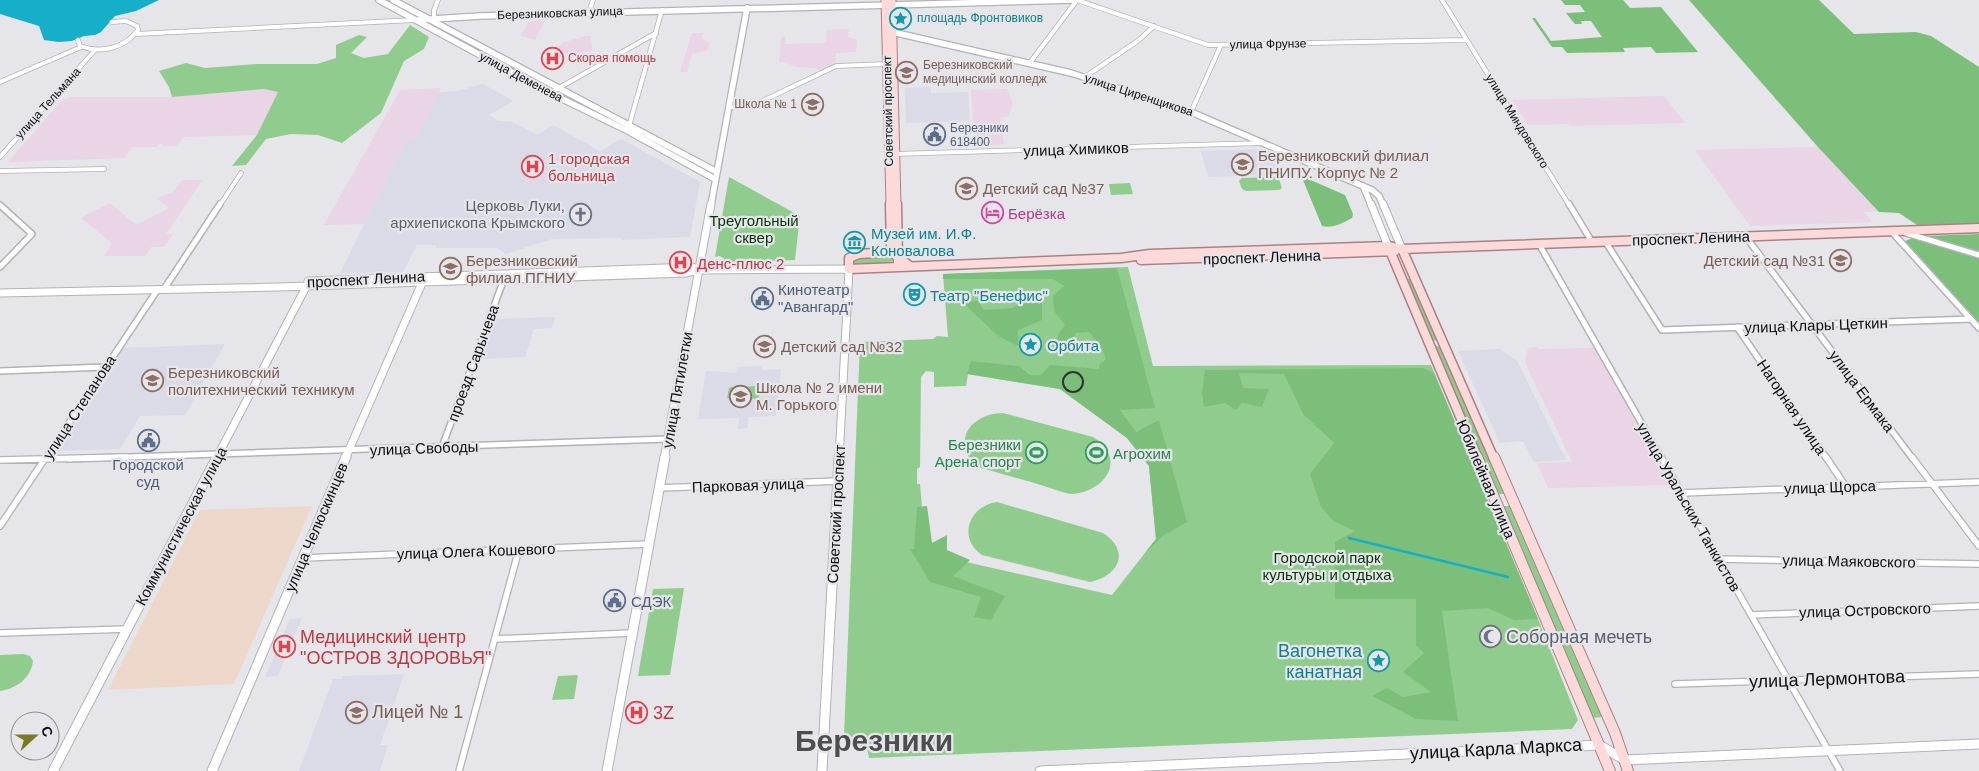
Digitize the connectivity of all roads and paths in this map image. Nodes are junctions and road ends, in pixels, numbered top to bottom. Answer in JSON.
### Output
{"nodes":[{"id":1,"x":379,"y":0,"type":"edge"},
{"id":2,"x":392,"y":0,"type":"edge"},
{"id":3,"x":438,"y":0,"type":"edge"},
{"id":4,"x":593,"y":0,"type":"edge"},
{"id":5,"x":1076,"y":0,"type":"edge"},
{"id":6,"x":1442,"y":0,"type":"edge"},
{"id":7,"x":889,"y":2,"type":"edge"},
{"id":8,"x":747,"y":8,"type":"junction"},
{"id":9,"x":662,"y":10,"type":"junction"},
{"id":10,"x":589,"y":12,"type":"junction"},
{"id":11,"x":125,"y":16,"type":"dead end"},
{"id":12,"x":431,"y":18,"type":"junction"},
{"id":13,"x":416,"y":20,"type":"junction"},
{"id":14,"x":120,"y":21,"type":"junction"},
{"id":15,"x":112,"y":22,"type":"dead end"},
{"id":16,"x":1154,"y":26,"type":"junction"},
{"id":17,"x":889,"y":31,"type":"junction"},
{"id":18,"x":656,"y":33,"type":"junction"},
{"id":19,"x":136,"y":34,"type":"junction"},
{"id":20,"x":908,"y":36,"type":"junction"},
{"id":21,"x":78,"y":40,"type":"dead end"},
{"id":22,"x":1466,"y":40,"type":"junction"},
{"id":23,"x":1221,"y":45,"type":"junction"},
{"id":24,"x":893,"y":46,"type":"junction"},
{"id":25,"x":81,"y":47,"type":"junction"},
{"id":26,"x":95,"y":50,"type":"junction"},
{"id":27,"x":887,"y":64,"type":"junction"},
{"id":28,"x":1029,"y":64,"type":"junction"},
{"id":29,"x":1085,"y":77,"type":"junction"},
{"id":30,"x":0,"y":82,"type":"edge"},
{"id":31,"x":557,"y":89,"type":"junction"},
{"id":32,"x":550,"y":93,"type":"junction"},
{"id":33,"x":729,"y":107,"type":"junction"},
{"id":34,"x":1191,"y":112,"type":"junction"},
{"id":35,"x":629,"y":126,"type":"junction"},
{"id":36,"x":1263,"y":143,"type":"junction"},
{"id":37,"x":671,"y":148,"type":"junction"},
{"id":38,"x":665,"y":152,"type":"junction"},
{"id":39,"x":893,"y":154,"type":"junction"},
{"id":40,"x":0,"y":157,"type":"edge"},
{"id":41,"x":104,"y":169,"type":"dead end"},
{"id":42,"x":0,"y":171,"type":"edge"},
{"id":43,"x":241,"y":173,"type":"dead end"},
{"id":44,"x":716,"y":176,"type":"junction"},
{"id":45,"x":1363,"y":186,"type":"junction"},
{"id":46,"x":0,"y":205,"type":"edge"},
{"id":47,"x":1979,"y":228,"type":"edge"},
{"id":48,"x":1895,"y":231,"type":"junction"},
{"id":49,"x":1745,"y":236,"type":"junction"},
{"id":50,"x":1605,"y":241,"type":"junction"},
{"id":51,"x":1592,"y":242,"type":"junction"},
{"id":52,"x":1539,"y":244,"type":"junction"},
{"id":53,"x":1389,"y":249,"type":"junction"},
{"id":54,"x":1402,"y":249,"type":"junction"},
{"id":55,"x":891,"y":252,"type":"junction"},
{"id":56,"x":1979,"y":255,"type":"edge"},
{"id":57,"x":849,"y":258,"type":"junction"},
{"id":58,"x":899,"y":259,"type":"junction"},
{"id":59,"x":910,"y":266,"type":"junction"},
{"id":60,"x":0,"y":268,"type":"edge"},
{"id":61,"x":891,"y":268,"type":"junction"},
{"id":62,"x":821,"y":269,"type":"junction"},
{"id":63,"x":849,"y":269,"type":"junction"},
{"id":64,"x":699,"y":270,"type":"junction"},
{"id":65,"x":504,"y":279,"type":"junction"},
{"id":66,"x":422,"y":283,"type":"junction"},
{"id":67,"x":308,"y":284,"type":"junction"},
{"id":68,"x":161,"y":289,"type":"junction"},
{"id":69,"x":0,"y":293,"type":"edge"},
{"id":70,"x":1971,"y":319,"type":"junction"},
{"id":71,"x":1812,"y":325,"type":"junction"},
{"id":72,"x":1737,"y":328,"type":"junction"},
{"id":73,"x":1979,"y":328,"type":"edge"},
{"id":74,"x":105,"y":367,"type":"junction"},
{"id":75,"x":0,"y":371,"type":"edge"},
{"id":76,"x":668,"y":439,"type":"junction"},
{"id":77,"x":442,"y":447,"type":"junction"},
{"id":78,"x":348,"y":450,"type":"junction"},
{"id":79,"x":218,"y":455,"type":"junction"},
{"id":80,"x":45,"y":459,"type":"junction"},
{"id":81,"x":0,"y":460,"type":"edge"},
{"id":82,"x":838,"y":482,"type":"junction"},
{"id":83,"x":1979,"y":482,"type":"edge"},
{"id":84,"x":1933,"y":484,"type":"junction"},
{"id":85,"x":1846,"y":487,"type":"junction"},
{"id":86,"x":659,"y":488,"type":"junction"},
{"id":87,"x":1681,"y":493,"type":"junction"},
{"id":88,"x":0,"y":526,"type":"edge"},
{"id":89,"x":1978,"y":542,"type":"edge"},
{"id":90,"x":649,"y":544,"type":"junction"},
{"id":91,"x":519,"y":549,"type":"junction"},
{"id":92,"x":303,"y":558,"type":"junction"},
{"id":93,"x":1719,"y":559,"type":"junction"},
{"id":94,"x":1979,"y":564,"type":"edge"},
{"id":95,"x":1979,"y":606,"type":"edge"},
{"id":96,"x":1751,"y":615,"type":"junction"},
{"id":97,"x":127,"y":629,"type":"junction"},
{"id":98,"x":0,"y":633,"type":"edge"},
{"id":99,"x":632,"y":633,"type":"junction"},
{"id":100,"x":495,"y":639,"type":"junction"},
{"id":101,"x":1979,"y":674,"type":"edge"},
{"id":102,"x":1789,"y":681,"type":"junction"},
{"id":103,"x":1675,"y":684,"type":"dead end"},
{"id":104,"x":1979,"y":744,"type":"edge"},
{"id":105,"x":1599,"y":745,"type":"junction"},
{"id":106,"x":1829,"y":751,"type":"junction"},
{"id":107,"x":1627,"y":766,"type":"edge"},
{"id":108,"x":53,"y":771,"type":"edge"},
{"id":109,"x":212,"y":771,"type":"edge"},
{"id":110,"x":459,"y":771,"type":"edge"},
{"id":111,"x":607,"y":771,"type":"edge"},
{"id":112,"x":822,"y":771,"type":"edge"},
{"id":113,"x":1040,"y":771,"type":"edge"},
{"id":114,"x":1610,"y":771,"type":"edge"},
{"id":115,"x":1840,"y":771,"type":"edge"}],
"edges":[{"from":1,"to":13,"type":"main road","name":"улица Деменева"},
{"from":2,"to":12,"type":"main road","name":"улица Деменева"},
{"from":3,"to":12,"type":"street"},
{"from":4,"to":10,"type":"street"},
{"from":5,"to":7,"type":"main road","name":"Березниковская улица"},
{"from":5,"to":16,"type":"street","name":"улица Фрунзе"},
{"from":5,"to":28,"type":"street"},
{"from":6,"to":22,"type":"street","name":"улица Миндовского"},
{"from":7,"to":8,"type":"main road","name":"Березниковская улица"},
{"from":7,"to":17,"type":"main road","name":"Советский проспект"},
{"from":8,"to":9,"type":"main road","name":"Березниковская улица"},
{"from":8,"to":33,"type":"main road","name":"улица Пятилетки"},
{"from":9,"to":10,"type":"main road","name":"Березниковская улица"},
{"from":9,"to":18,"type":"street"},
{"from":10,"to":12,"type":"main road","name":"Березниковская улица"},
{"from":11,"to":14,"type":"street"},
{"from":12,"to":13,"type":"main road","name":"Березниковская улица"},
{"from":12,"to":31,"type":"main road","name":"улица Деменева"},
{"from":13,"to":19,"type":"street","name":"Березниковская улица"},
{"from":13,"to":32,"type":"main road","name":"улица Деменева"},
{"from":14,"to":15,"type":"street"},
{"from":14,"to":19,"type":"street"},
{"from":16,"to":23,"type":"street","name":"улица Фрунзе"},
{"from":16,"to":29,"type":"street"},
{"from":17,"to":20,"type":"main road","name":"улица Циренщикова"},
{"from":17,"to":24,"type":"main road","name":"Советский проспект"},
{"from":17,"to":27,"type":"main road","name":"Советский проспект"},
{"from":18,"to":31,"type":"street"},
{"from":18,"to":35,"type":"street"},
{"from":19,"to":26,"type":"street"},
{"from":20,"to":24,"type":"main road"},
{"from":20,"to":28,"type":"main road","name":"улица Циренщикова"},
{"from":21,"to":25,"type":"street"},
{"from":22,"to":23,"type":"street","name":"улица Фрунзе"},
{"from":22,"to":51,"type":"street","name":"улица Миндовского"},
{"from":23,"to":34,"type":"street"},
{"from":24,"to":39,"type":"main road","name":"Советский проспект"},
{"from":25,"to":26,"type":"street"},
{"from":25,"to":30,"type":"street"},
{"from":26,"to":40,"type":"street","name":"улица Тельмана"},
{"from":27,"to":33,"type":"street"},
{"from":27,"to":39,"type":"main road","name":"Советский проспект"},
{"from":28,"to":29,"type":"main road","name":"улица Циренщикова"},
{"from":29,"to":34,"type":"main road","name":"улица Циренщикова"},
{"from":31,"to":32,"type":"street"},
{"from":31,"to":35,"type":"main road","name":"улица Деменева"},
{"from":32,"to":38,"type":"main road","name":"улица Деменева"},
{"from":33,"to":44,"type":"main road","name":"улица Пятилетки"},
{"from":34,"to":36,"type":"main road","name":"улица Циренщикова"},
{"from":35,"to":37,"type":"main road","name":"улица Деменева"},
{"from":36,"to":39,"type":"street","name":"улица Химиков"},
{"from":36,"to":45,"type":"main road","name":"улица Циренщикова"},
{"from":37,"to":38,"type":"main road"},
{"from":37,"to":44,"type":"main road","name":"улица Деменева"},
{"from":38,"to":44,"type":"main road","name":"улица Деменева"},
{"from":39,"to":55,"type":"main road","name":"Советский проспект"},
{"from":39,"to":58,"type":"main road","name":"Советский проспект"},
{"from":41,"to":42,"type":"street"},
{"from":43,"to":68,"type":"street","name":"улица Степанова"},
{"from":44,"to":64,"type":"main road","name":"улица Пятилетки"},
{"from":45,"to":53,"type":"main road","name":"Юбилейная улица"},
{"from":45,"to":54,"type":"main road","name":"улица Циренщикова"},
{"from":46,"to":60,"type":"street"},
{"from":47,"to":48,"type":"main road","name":"проспект Ленина"},
{"from":48,"to":49,"type":"main road","name":"проспект Ленина"},
{"from":48,"to":56,"type":"street"},
{"from":48,"to":70,"type":"street"},
{"from":49,"to":50,"type":"main road","name":"проспект Ленина"},
{"from":49,"to":71,"type":"street","name":"улица Ермака"},
{"from":50,"to":51,"type":"main road","name":"проспект Ленина"},
{"from":50,"to":72,"type":"street","name":"улица Клары Цеткин"},
{"from":51,"to":52,"type":"main road","name":"проспект Ленина"},
{"from":52,"to":54,"type":"main road","name":"проспект Ленина"},
{"from":52,"to":87,"type":"street","name":"улица Уральских Танкистов"},
{"from":53,"to":54,"type":"main road","name":"проспект Ленина"},
{"from":53,"to":59,"type":"main road","name":"проспект Ленина"},
{"from":53,"to":105,"type":"main road","name":"Юбилейная улица"},
{"from":54,"to":107,"type":"main road","name":"Юбилейная улица"},
{"from":55,"to":57,"type":"main road","name":"проспект Ленина"},
{"from":55,"to":58,"type":"main road"},
{"from":57,"to":62,"type":"main road","name":"проспект Ленина"},
{"from":57,"to":63,"type":"main road","name":"Советский проспект"},
{"from":58,"to":59,"type":"main road"},
{"from":58,"to":61,"type":"main road"},
{"from":59,"to":61,"type":"main road","name":"проспект Ленина"},
{"from":61,"to":63,"type":"main road","name":"проспект Ленина"},
{"from":62,"to":63,"type":"main road","name":"проспект Ленина"},
{"from":62,"to":64,"type":"main road","name":"проспект Ленина"},
{"from":63,"to":82,"type":"main road","name":"Советский проспект"},
{"from":64,"to":65,"type":"main road","name":"проспект Ленина"},
{"from":64,"to":67,"type":"main road","name":"проспект Ленина"},
{"from":64,"to":76,"type":"main road","name":"улица Пятилетки"},
{"from":65,"to":66,"type":"main road","name":"проспект Ленина"},
{"from":65,"to":77,"type":"street","name":"проезд Сарычева"},
{"from":66,"to":67,"type":"main road","name":"проспект Ленина"},
{"from":66,"to":78,"type":"main road","name":"улица Челюскинцев"},
{"from":67,"to":68,"type":"main road","name":"проспект Ленина"},
{"from":67,"to":79,"type":"main road","name":"Коммунистическая улица"},
{"from":68,"to":69,"type":"main road","name":"проспект Ленина"},
{"from":68,"to":74,"type":"street","name":"улица Степанова"},
{"from":70,"to":71,"type":"street","name":"улица Клары Цеткин"},
{"from":70,"to":73,"type":"street"},
{"from":71,"to":72,"type":"street","name":"улица Клары Цеткин"},
{"from":71,"to":84,"type":"street","name":"улица Ермака"},
{"from":72,"to":85,"type":"street","name":"Нагорная улица"},
{"from":74,"to":75,"type":"street"},
{"from":74,"to":80,"type":"street","name":"улица Степанова"},
{"from":76,"to":77,"type":"street","name":"улица Свободы"},
{"from":76,"to":86,"type":"main road","name":"улица Пятилетки"},
{"from":77,"to":78,"type":"street","name":"улица Свободы"},
{"from":78,"to":79,"type":"street","name":"улица Свободы"},
{"from":78,"to":92,"type":"main road","name":"улица Челюскинцев"},
{"from":79,"to":80,"type":"street","name":"улица Свободы"},
{"from":79,"to":97,"type":"main road","name":"Коммунистическая улица"},
{"from":80,"to":81,"type":"street","name":"улица Свободы"},
{"from":80,"to":88,"type":"street","name":"улица Степанова"},
{"from":82,"to":86,"type":"street","name":"Парковая улица"},
{"from":82,"to":112,"type":"main road","name":"Советский проспект"},
{"from":83,"to":84,"type":"street","name":"улица Щорса"},
{"from":84,"to":85,"type":"street","name":"улица Щорса"},
{"from":84,"to":89,"type":"street","name":"улица Ермака"},
{"from":85,"to":87,"type":"street","name":"улица Щорса"},
{"from":86,"to":90,"type":"main road","name":"улица Пятилетки"},
{"from":87,"to":93,"type":"street","name":"улица Уральских Танкистов"},
{"from":90,"to":91,"type":"street","name":"улица Олега Кошевого"},
{"from":90,"to":99,"type":"main road","name":"улица Пятилетки"},
{"from":91,"to":92,"type":"street","name":"улица Олега Кошевого"},
{"from":91,"to":100,"type":"street"},
{"from":92,"to":109,"type":"main road","name":"улица Челюскинцев"},
{"from":93,"to":94,"type":"street","name":"улица Маяковского"},
{"from":93,"to":96,"type":"street","name":"улица Уральских Танкистов"},
{"from":95,"to":96,"type":"street","name":"улица Островского"},
{"from":96,"to":102,"type":"street","name":"улица Уральских Танкистов"},
{"from":97,"to":98,"type":"street"},
{"from":97,"to":108,"type":"main road","name":"Коммунистическая улица"},
{"from":99,"to":100,"type":"street"},
{"from":99,"to":111,"type":"main road","name":"улица Пятилетки"},
{"from":100,"to":110,"type":"street"},
{"from":101,"to":102,"type":"street","name":"улица Лермонтова"},
{"from":102,"to":103,"type":"street","name":"улица Лермонтова"},
{"from":102,"to":106,"type":"street","name":"улица Уральских Танкистов"},
{"from":104,"to":106,"type":"main road"},
{"from":105,"to":107,"type":"main road","name":"улица Карла Маркса"},
{"from":105,"to":113,"type":"main road","name":"улица Карла Маркса"},
{"from":105,"to":114,"type":"main road","name":"Юбилейная улица"},
{"from":106,"to":107,"type":"main road"},
{"from":106,"to":115,"type":"street","name":"улица Уральских Танкистов"}]}
